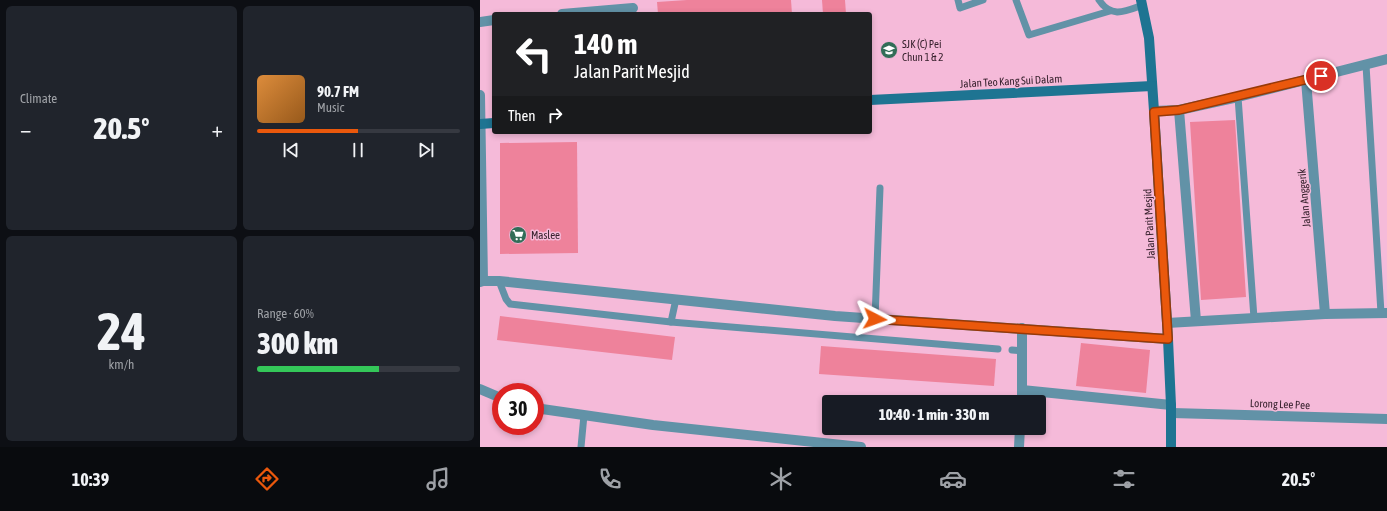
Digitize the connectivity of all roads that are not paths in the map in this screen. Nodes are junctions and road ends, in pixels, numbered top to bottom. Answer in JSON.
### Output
{"nodes":[{"id":1,"x":958,"y":0,"type":"edge"},
{"id":2,"x":983,"y":0,"type":"edge"},
{"id":3,"x":1016,"y":0,"type":"edge"},
{"id":4,"x":1099,"y":0,"type":"edge"},
{"id":5,"x":1142,"y":2,"type":"edge"},
{"id":6,"x":633,"y":7,"type":"edge"},
{"id":7,"x":1110,"y":11,"type":"junction"},
{"id":8,"x":582,"y":12,"type":"edge"},
{"id":9,"x":492,"y":20,"type":"edge"},
{"id":10,"x":480,"y":22,"type":"edge"},
{"id":11,"x":1387,"y":60,"type":"edge"},
{"id":12,"x":1366,"y":65,"type":"junction"},
{"id":13,"x":1306,"y":80,"type":"junction"},
{"id":14,"x":1152,"y":86,"type":"junction"},
{"id":15,"x":480,"y":95,"type":"edge"},
{"id":16,"x":1238,"y":97,"type":"junction"},
{"id":17,"x":872,"y":100,"type":"edge"},
{"id":18,"x":1179,"y":110,"type":"junction"},
{"id":19,"x":1154,"y":112,"type":"junction"},
{"id":20,"x":492,"y":122,"type":"edge"},
{"id":21,"x":480,"y":124,"type":"edge"},
{"id":22,"x":880,"y":188,"type":"dead end"},
{"id":23,"x":499,"y":281,"type":"junction"},
{"id":24,"x":482,"y":282,"type":"edge"},
{"id":25,"x":676,"y":299,"type":"junction"},
{"id":26,"x":1384,"y":313,"type":"edge"},
{"id":27,"x":1325,"y":314,"type":"junction"},
{"id":28,"x":1254,"y":318,"type":"junction"},
{"id":29,"x":875,"y":319,"type":"junction"},
{"id":30,"x":1196,"y":321,"type":"junction"},
{"id":31,"x":671,"y":322,"type":"junction"},
{"id":32,"x":1167,"y":323,"type":"junction"},
{"id":33,"x":1022,"y":328,"type":"junction"},
{"id":34,"x":1168,"y":339,"type":"junction"},
{"id":35,"x":998,"y":349,"type":"dead end"},
{"id":36,"x":480,"y":389,"type":"edge"},
{"id":37,"x":1022,"y":390,"type":"junction"},
{"id":38,"x":492,"y":394,"type":"edge"},
{"id":39,"x":1022,"y":395,"type":"edge"},
{"id":40,"x":544,"y":409,"type":"edge"},
{"id":41,"x":1172,"y":409,"type":"junction"},
{"id":42,"x":584,"y":415,"type":"junction"},
{"id":43,"x":1387,"y":420,"type":"edge"},
{"id":44,"x":1020,"y":435,"type":"edge"},
{"id":45,"x":581,"y":447,"type":"edge"},
{"id":46,"x":861,"y":447,"type":"edge"},
{"id":47,"x":1019,"y":447,"type":"edge"},
{"id":48,"x":1171,"y":447,"type":"edge"}],
"edges":[{"from":1,"to":2,"type":"lane"},
{"from":3,"to":7,"type":"lane"},
{"from":4,"to":7,"type":"lane"},
{"from":5,"to":7,"type":"lane"},
{"from":5,"to":14,"type":"main road","name":"Jalan Parit Mesjid"},
{"from":6,"to":8,"type":"street"},
{"from":9,"to":10,"type":"street"},
{"from":11,"to":12,"type":"street"},
{"from":12,"to":13,"type":"street"},
{"from":12,"to":26,"type":"lane"},
{"from":13,"to":16,"type":"street"},
{"from":13,"to":27,"type":"street","name":"Jalan Anggerik"},
{"from":14,"to":17,"type":"main road","name":"Jalan Teo Kang Sui Dalam"},
{"from":14,"to":19,"type":"main road","name":"Jalan Parit Mesjid"},
{"from":15,"to":21,"type":"street"},
{"from":16,"to":18,"type":"street"},
{"from":16,"to":28,"type":"lane"},
{"from":18,"to":19,"type":"street"},
{"from":18,"to":30,"type":"street"},
{"from":19,"to":32,"type":"main road","name":"Jalan Parit Mesjid"},
{"from":20,"to":21,"type":"main road"},
{"from":21,"to":24,"type":"street"},
{"from":22,"to":29,"type":"lane"},
{"from":23,"to":24,"type":"street"},
{"from":23,"to":25,"type":"street"},
{"from":23,"to":31,"type":"lane"},
{"from":25,"to":29,"type":"street"},
{"from":25,"to":31,"type":"lane"},
{"from":26,"to":27,"type":"street"},
{"from":27,"to":28,"type":"street"},
{"from":28,"to":30,"type":"street"},
{"from":29,"to":33,"type":"street"},
{"from":30,"to":32,"type":"street"},
{"from":31,"to":35,"type":"lane"},
{"from":32,"to":34,"type":"main road","name":"Jalan Parit Mesjid"},
{"from":33,"to":34,"type":"street"},
{"from":33,"to":37,"type":"street"},
{"from":34,"to":41,"type":"main road","name":"Jalan Parit Mesjid"},
{"from":36,"to":38,"type":"street"},
{"from":37,"to":39,"type":"street"},
{"from":37,"to":41,"type":"street","name":"Lorong Lee Pee"},
{"from":40,"to":42,"type":"street"},
{"from":41,"to":43,"type":"street","name":"Lorong Lee Pee"},
{"from":41,"to":48,"type":"main road","name":"Jalan Parit Mesjid"},
{"from":42,"to":45,"type":"lane"},
{"from":42,"to":46,"type":"street"},
{"from":44,"to":47,"type":"street"}]}
